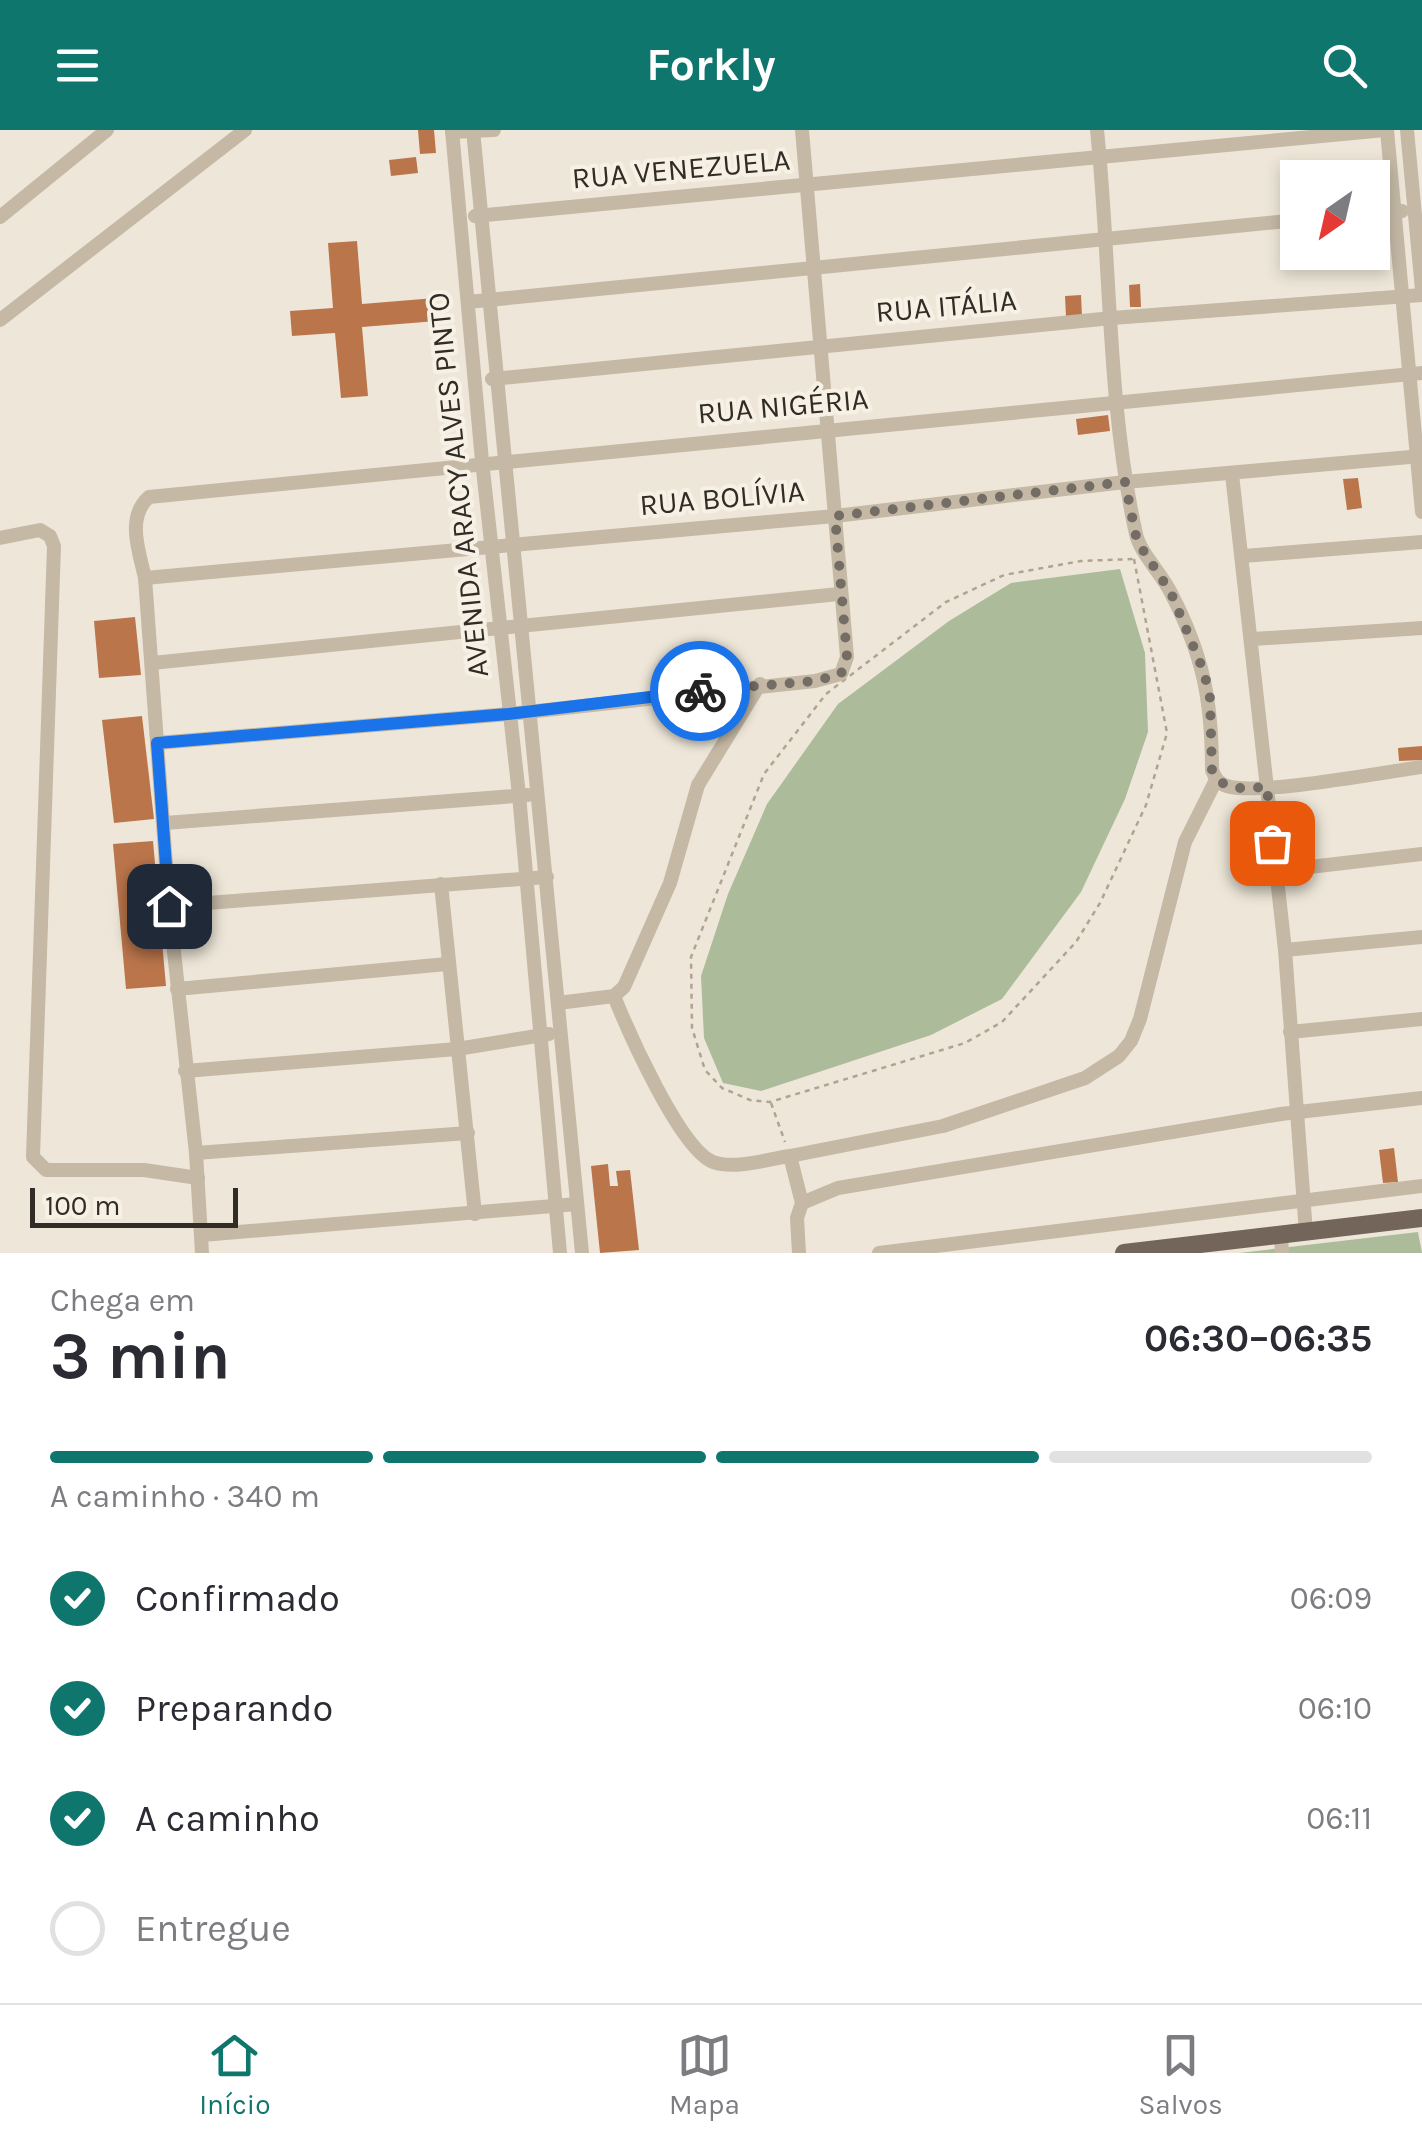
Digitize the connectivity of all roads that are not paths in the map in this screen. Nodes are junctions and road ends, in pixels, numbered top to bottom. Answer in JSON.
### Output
{"nodes":[{"id":1,"x":107,"y":130,"type":"edge"},
{"id":2,"x":246,"y":130,"type":"edge"},
{"id":3,"x":494,"y":130,"type":"edge"},
{"id":4,"x":802,"y":130,"type":"edge"},
{"id":5,"x":1097,"y":130,"type":"edge"},
{"id":6,"x":1386,"y":130,"type":"edge"},
{"id":7,"x":1407,"y":130,"type":"edge"},
{"id":8,"x":452,"y":131,"type":"edge"},
{"id":9,"x":473,"y":131,"type":"edge"},
{"id":10,"x":1100,"y":158,"type":"junction"},
{"id":11,"x":806,"y":185,"type":"junction"},
{"id":12,"x":1418,"y":209,"type":"edge"},
{"id":13,"x":1390,"y":212,"type":"edge"},
{"id":14,"x":1395,"y":212,"type":"junction"},
{"id":15,"x":0,"y":216,"type":"edge"},
{"id":16,"x":482,"y":216,"type":"junction"},
{"id":17,"x":460,"y":218,"type":"junction"},
{"id":18,"x":1280,"y":222,"type":"edge"},
{"id":19,"x":1106,"y":238,"type":"junction"},
{"id":20,"x":812,"y":268,"type":"junction"},
{"id":21,"x":1422,"y":292,"type":"edge"},
{"id":22,"x":1402,"y":296,"type":"junction"},
{"id":23,"x":490,"y":300,"type":"junction"},
{"id":24,"x":468,"y":302,"type":"junction"},
{"id":25,"x":1112,"y":318,"type":"junction"},
{"id":26,"x":0,"y":320,"type":"edge"},
{"id":27,"x":821,"y":345,"type":"junction"},
{"id":28,"x":1415,"y":374,"type":"edge"},
{"id":29,"x":499,"y":379,"type":"junction"},
{"id":30,"x":476,"y":381,"type":"junction"},
{"id":31,"x":1118,"y":404,"type":"junction"},
{"id":32,"x":825,"y":430,"type":"junction"},
{"id":33,"x":1419,"y":456,"type":"edge"},
{"id":34,"x":505,"y":459,"type":"junction"},
{"id":35,"x":482,"y":461,"type":"junction"},
{"id":36,"x":1232,"y":474,"type":"junction"},
{"id":37,"x":1125,"y":482,"type":"junction"},
{"id":38,"x":1422,"y":512,"type":"edge"},
{"id":39,"x":835,"y":516,"type":"junction"},
{"id":40,"x":0,"y":538,"type":"edge"},
{"id":41,"x":1422,"y":542,"type":"edge"},
{"id":42,"x":492,"y":544,"type":"junction"},
{"id":43,"x":513,"y":544,"type":"junction"},
{"id":44,"x":1243,"y":556,"type":"junction"},
{"id":45,"x":146,"y":578,"type":"junction"},
{"id":46,"x":840,"y":594,"type":"junction"},
{"id":47,"x":522,"y":626,"type":"junction"},
{"id":48,"x":499,"y":628,"type":"junction"},
{"id":49,"x":1422,"y":628,"type":"edge"},
{"id":50,"x":1253,"y":639,"type":"junction"},
{"id":51,"x":152,"y":663,"type":"junction"},
{"id":52,"x":760,"y":684,"type":"junction"},
{"id":53,"x":531,"y":712,"type":"junction"},
{"id":54,"x":508,"y":714,"type":"junction"},
{"id":55,"x":157,"y":743,"type":"junction"},
{"id":56,"x":1422,"y":767,"type":"edge"},
{"id":57,"x":1216,"y":780,"type":"junction"},
{"id":58,"x":1267,"y":787,"type":"junction"},
{"id":59,"x":539,"y":794,"type":"junction"},
{"id":60,"x":520,"y":795,"type":"junction"},
{"id":61,"x":164,"y":823,"type":"junction"},
{"id":62,"x":1422,"y":854,"type":"edge"},
{"id":63,"x":1275,"y":870,"type":"junction"},
{"id":64,"x":546,"y":877,"type":"junction"},
{"id":65,"x":527,"y":878,"type":"junction"},
{"id":66,"x":441,"y":884,"type":"junction"},
{"id":67,"x":169,"y":906,"type":"junction"},
{"id":68,"x":1422,"y":937,"type":"edge"},
{"id":69,"x":1285,"y":950,"type":"junction"},
{"id":70,"x":447,"y":964,"type":"junction"},
{"id":71,"x":177,"y":990,"type":"junction"},
{"id":72,"x":614,"y":996,"type":"junction"},
{"id":73,"x":558,"y":1003,"type":"junction"},
{"id":74,"x":1422,"y":1019,"type":"edge"},
{"id":75,"x":560,"y":1032,"type":"junction"},
{"id":76,"x":1290,"y":1032,"type":"junction"},
{"id":77,"x":542,"y":1036,"type":"junction"},
{"id":78,"x":457,"y":1049,"type":"junction"},
{"id":79,"x":185,"y":1071,"type":"junction"},
{"id":80,"x":1422,"y":1098,"type":"edge"},
{"id":81,"x":1296,"y":1112,"type":"junction"},
{"id":82,"x":468,"y":1133,"type":"junction"},
{"id":83,"x":196,"y":1153,"type":"junction"},
{"id":84,"x":790,"y":1156,"type":"junction"},
{"id":85,"x":198,"y":1178,"type":"junction"},
{"id":86,"x":1422,"y":1186,"type":"edge"},
{"id":87,"x":1302,"y":1200,"type":"junction"},
{"id":88,"x":577,"y":1204,"type":"junction"},
{"id":89,"x":802,"y":1204,"type":"junction"},
{"id":90,"x":556,"y":1208,"type":"junction"},
{"id":91,"x":475,"y":1214,"type":"junction"},
{"id":92,"x":1422,"y":1218,"type":"edge"},
{"id":93,"x":1306,"y":1233,"type":"junction"},
{"id":94,"x":202,"y":1235,"type":"junction"},
{"id":95,"x":1282,"y":1244,"type":"edge"},
{"id":96,"x":202,"y":1253,"type":"edge"},
{"id":97,"x":560,"y":1253,"type":"edge"},
{"id":98,"x":582,"y":1253,"type":"edge"},
{"id":99,"x":799,"y":1253,"type":"edge"},
{"id":100,"x":879,"y":1253,"type":"edge"},
{"id":101,"x":1124,"y":1253,"type":"edge"}],
"edges":[{"from":1,"to":15,"type":"street"},
{"from":2,"to":26,"type":"street"},
{"from":3,"to":9,"type":"street"},
{"from":4,"to":11,"type":"street"},
{"from":5,"to":10,"type":"street"},
{"from":6,"to":10,"type":"street","name":"RUA VENEZUELA"},
{"from":6,"to":14,"type":"street"},
{"from":7,"to":12,"type":"street"},
{"from":8,"to":9,"type":"street"},
{"from":8,"to":17,"type":"street","name":"AVENIDA ARACY ALVES PINTO"},
{"from":9,"to":16,"type":"street","name":"AVENIDA ARACY ALVES PINTO"},
{"from":10,"to":11,"type":"street","name":"RUA VENEZUELA"},
{"from":10,"to":19,"type":"street"},
{"from":11,"to":16,"type":"street","name":"RUA VENEZUELA"},
{"from":11,"to":20,"type":"street"},
{"from":12,"to":14,"type":"street"},
{"from":12,"to":21,"type":"street"},
{"from":13,"to":14,"type":"street"},
{"from":14,"to":22,"type":"street"},
{"from":16,"to":17,"type":"street","name":"RUA VENEZUELA"},
{"from":16,"to":23,"type":"street","name":"AVENIDA ARACY ALVES PINTO"},
{"from":17,"to":24,"type":"street","name":"AVENIDA ARACY ALVES PINTO"},
{"from":18,"to":19,"type":"street"},
{"from":19,"to":20,"type":"street"},
{"from":19,"to":25,"type":"street"},
{"from":20,"to":23,"type":"street"},
{"from":20,"to":27,"type":"street"},
{"from":21,"to":22,"type":"street","name":"RUA ITÁLIA"},
{"from":22,"to":25,"type":"street","name":"RUA ITÁLIA"},
{"from":22,"to":28,"type":"street"},
{"from":23,"to":24,"type":"street"},
{"from":23,"to":29,"type":"street","name":"AVENIDA ARACY ALVES PINTO"},
{"from":24,"to":30,"type":"street","name":"AVENIDA ARACY ALVES PINTO"},
{"from":25,"to":27,"type":"street","name":"RUA ITÁLIA"},
{"from":25,"to":31,"type":"street"},
{"from":27,"to":29,"type":"street","name":"RUA ITÁLIA"},
{"from":27,"to":32,"type":"street"},
{"from":28,"to":31,"type":"street","name":"RUA NIGÉRIA"},
{"from":28,"to":33,"type":"street"},
{"from":29,"to":30,"type":"street","name":"RUA ITÁLIA"},
{"from":29,"to":34,"type":"street","name":"AVENIDA ARACY ALVES PINTO"},
{"from":30,"to":35,"type":"street","name":"AVENIDA ARACY ALVES PINTO"},
{"from":31,"to":32,"type":"street","name":"RUA NIGÉRIA"},
{"from":31,"to":37,"type":"street"},
{"from":32,"to":34,"type":"street","name":"RUA NIGÉRIA"},
{"from":32,"to":39,"type":"street"},
{"from":33,"to":36,"type":"street","name":"RUA BOLÍVIA"},
{"from":33,"to":38,"type":"street"},
{"from":34,"to":35,"type":"street","name":"RUA NIGÉRIA"},
{"from":34,"to":43,"type":"street","name":"AVENIDA ARACY ALVES PINTO"},
{"from":35,"to":42,"type":"street","name":"AVENIDA ARACY ALVES PINTO"},
{"from":35,"to":45,"type":"street","name":"RUA NIGÉRIA"},
{"from":36,"to":37,"type":"street","name":"RUA BOLÍVIA"},
{"from":36,"to":44,"type":"street"},
{"from":37,"to":39,"type":"street","name":"RUA BOLÍVIA"},
{"from":37,"to":57,"type":"street"},
{"from":39,"to":43,"type":"street","name":"RUA BOLÍVIA"},
{"from":39,"to":46,"type":"street"},
{"from":40,"to":85,"type":"street"},
{"from":41,"to":44,"type":"street"},
{"from":42,"to":43,"type":"street","name":"RUA BOLÍVIA"},
{"from":42,"to":45,"type":"street","name":"RUA BOLÍVIA"},
{"from":42,"to":48,"type":"street","name":"AVENIDA ARACY ALVES PINTO"},
{"from":43,"to":47,"type":"street","name":"AVENIDA ARACY ALVES PINTO"},
{"from":44,"to":50,"type":"street"},
{"from":45,"to":51,"type":"street"},
{"from":46,"to":47,"type":"street"},
{"from":46,"to":52,"type":"street"},
{"from":47,"to":48,"type":"street"},
{"from":47,"to":53,"type":"street","name":"AVENIDA ARACY ALVES PINTO"},
{"from":48,"to":51,"type":"street"},
{"from":48,"to":54,"type":"street","name":"AVENIDA ARACY ALVES PINTO"},
{"from":49,"to":50,"type":"street"},
{"from":50,"to":58,"type":"street"},
{"from":51,"to":55,"type":"street"},
{"from":52,"to":53,"type":"street"},
{"from":52,"to":72,"type":"street"},
{"from":53,"to":54,"type":"street"},
{"from":53,"to":59,"type":"street","name":"AVENIDA ARACY ALVES PINTO"},
{"from":54,"to":55,"type":"street"},
{"from":54,"to":60,"type":"street","name":"AVENIDA ARACY ALVES PINTO"},
{"from":55,"to":61,"type":"street"},
{"from":56,"to":58,"type":"street"},
{"from":57,"to":58,"type":"street"},
{"from":57,"to":84,"type":"street"},
{"from":58,"to":63,"type":"street"},
{"from":59,"to":60,"type":"street"},
{"from":59,"to":64,"type":"street","name":"AVENIDA ARACY ALVES PINTO"},
{"from":60,"to":61,"type":"street"},
{"from":60,"to":65,"type":"street","name":"AVENIDA ARACY ALVES PINTO"},
{"from":61,"to":67,"type":"street"},
{"from":62,"to":63,"type":"street"},
{"from":63,"to":69,"type":"street"},
{"from":64,"to":65,"type":"street"},
{"from":64,"to":73,"type":"street","name":"AVENIDA ARACY ALVES PINTO"},
{"from":65,"to":66,"type":"street"},
{"from":65,"to":77,"type":"street","name":"AVENIDA ARACY ALVES PINTO"},
{"from":66,"to":67,"type":"street"},
{"from":66,"to":70,"type":"street"},
{"from":67,"to":71,"type":"street"},
{"from":68,"to":69,"type":"street"},
{"from":69,"to":76,"type":"street"},
{"from":70,"to":71,"type":"street"},
{"from":70,"to":78,"type":"street"},
{"from":71,"to":79,"type":"street"},
{"from":72,"to":73,"type":"street"},
{"from":72,"to":84,"type":"street"},
{"from":73,"to":75,"type":"street","name":"AVENIDA ARACY ALVES PINTO"},
{"from":74,"to":76,"type":"street"},
{"from":75,"to":77,"type":"street"},
{"from":75,"to":88,"type":"street","name":"AVENIDA ARACY ALVES PINTO"},
{"from":76,"to":81,"type":"street"},
{"from":77,"to":78,"type":"street"},
{"from":77,"to":90,"type":"street","name":"AVENIDA ARACY ALVES PINTO"},
{"from":78,"to":79,"type":"street"},
{"from":78,"to":82,"type":"street"},
{"from":79,"to":83,"type":"street"},
{"from":80,"to":81,"type":"street"},
{"from":81,"to":87,"type":"street"},
{"from":81,"to":89,"type":"street"},
{"from":82,"to":83,"type":"street"},
{"from":82,"to":91,"type":"street"},
{"from":83,"to":85,"type":"street"},
{"from":84,"to":89,"type":"street"},
{"from":85,"to":94,"type":"street"},
{"from":86,"to":87,"type":"street"},
{"from":87,"to":93,"type":"street"},
{"from":87,"to":100,"type":"street"},
{"from":88,"to":90,"type":"street"},
{"from":88,"to":98,"type":"street","name":"AVENIDA ARACY ALVES PINTO"},
{"from":89,"to":99,"type":"street"},
{"from":90,"to":91,"type":"street"},
{"from":90,"to":97,"type":"street","name":"AVENIDA ARACY ALVES PINTO"},
{"from":91,"to":94,"type":"street"},
{"from":92,"to":93,"type":"main road"},
{"from":93,"to":95,"type":"main road"},
{"from":94,"to":96,"type":"street"},
{"from":95,"to":101,"type":"main road"}]}
